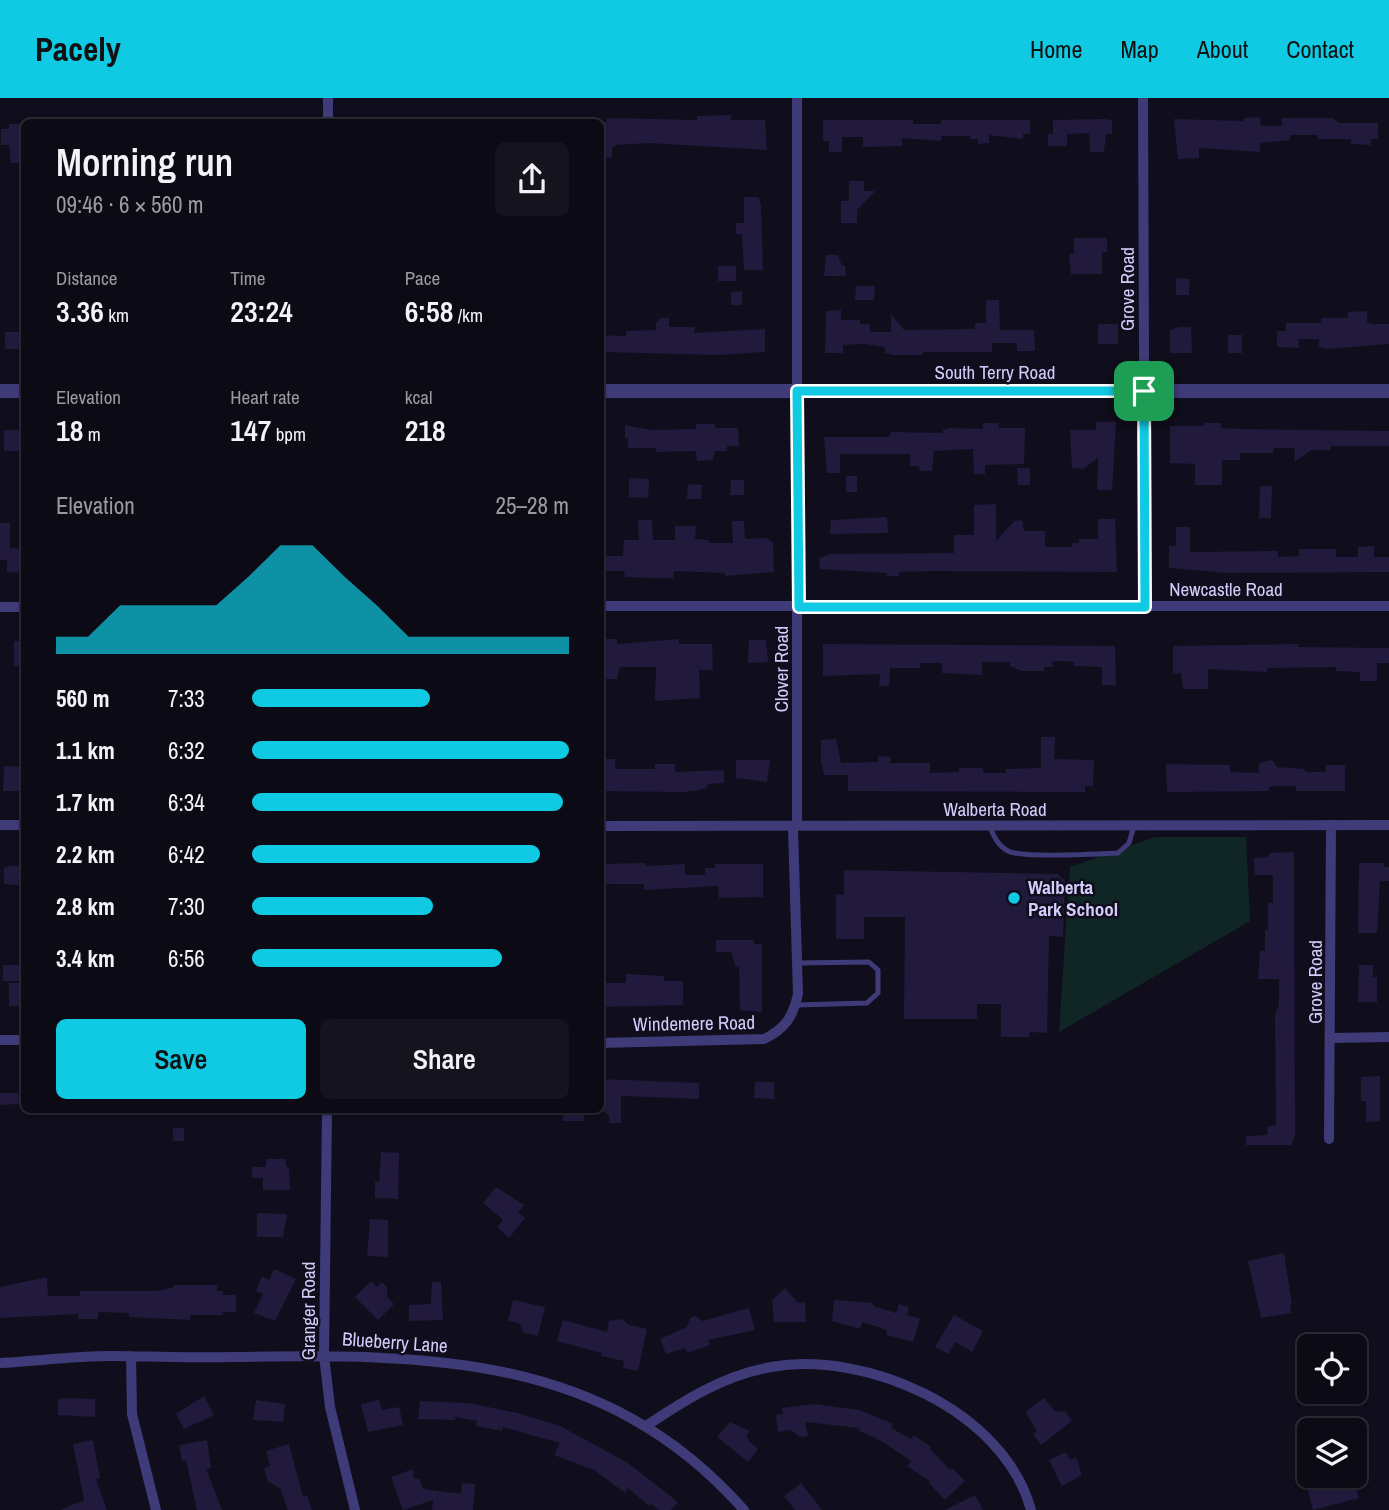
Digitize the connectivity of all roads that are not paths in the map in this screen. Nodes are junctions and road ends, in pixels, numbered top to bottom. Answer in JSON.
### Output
{"nodes":[{"id":1,"x":328,"y":98,"type":"edge"},
{"id":2,"x":797,"y":98,"type":"edge"},
{"id":3,"x":1143,"y":98,"type":"edge"},
{"id":4,"x":328,"y":119,"type":"edge"},
{"id":5,"x":0,"y":391,"type":"edge"},
{"id":6,"x":21,"y":391,"type":"edge"},
{"id":7,"x":604,"y":391,"type":"edge"},
{"id":8,"x":797,"y":391,"type":"junction"},
{"id":9,"x":1144,"y":391,"type":"junction"},
{"id":10,"x":1389,"y":391,"type":"edge"},
{"id":11,"x":604,"y":606,"type":"edge"},
{"id":12,"x":1389,"y":606,"type":"edge"},
{"id":13,"x":0,"y":607,"type":"edge"},
{"id":14,"x":21,"y":607,"type":"edge"},
{"id":15,"x":799,"y":607,"type":"junction"},
{"id":16,"x":1145,"y":607,"type":"junction"},
{"id":17,"x":797,"y":824,"type":"junction"},
{"id":18,"x":0,"y":825,"type":"edge"},
{"id":19,"x":21,"y":825,"type":"edge"},
{"id":20,"x":989,"y":825,"type":"junction"},
{"id":21,"x":1331,"y":825,"type":"junction"},
{"id":22,"x":1389,"y":825,"type":"edge"},
{"id":23,"x":604,"y":826,"type":"edge"},
{"id":24,"x":1134,"y":826,"type":"junction"},
{"id":25,"x":797,"y":963,"type":"junction"},
{"id":26,"x":796,"y":1004,"type":"junction"},
{"id":27,"x":785,"y":1026,"type":"joint"},
{"id":28,"x":1389,"y":1037,"type":"edge"},
{"id":29,"x":1332,"y":1038,"type":"junction"},
{"id":30,"x":0,"y":1040,"type":"edge"},
{"id":31,"x":21,"y":1040,"type":"edge"},
{"id":32,"x":604,"y":1043,"type":"edge"},
{"id":33,"x":327,"y":1113,"type":"edge"},
{"id":34,"x":1329,"y":1139,"type":"dead end"},
{"id":35,"x":131,"y":1356,"type":"junction"},
{"id":36,"x":324,"y":1356,"type":"junction"},
{"id":37,"x":0,"y":1363,"type":"edge"},
{"id":38,"x":646,"y":1426,"type":"junction"},
{"id":39,"x":156,"y":1510,"type":"edge"},
{"id":40,"x":355,"y":1510,"type":"edge"},
{"id":41,"x":744,"y":1510,"type":"edge"},
{"id":42,"x":1031,"y":1510,"type":"edge"}],
"edges":[{"from":1,"to":4,"type":"street"},
{"from":2,"to":8,"type":"street","name":"Clover Road"},
{"from":3,"to":9,"type":"street","name":"Grove Road"},
{"from":5,"to":6,"type":"street"},
{"from":7,"to":8,"type":"street","name":"South Terry Road"},
{"from":8,"to":9,"type":"street","name":"South Terry Road"},
{"from":8,"to":15,"type":"street","name":"Clover Road"},
{"from":9,"to":10,"type":"street","name":"South Terry Road"},
{"from":9,"to":16,"type":"street","name":"Grove Road"},
{"from":11,"to":15,"type":"street","name":"Newcastle Road"},
{"from":12,"to":16,"type":"street","name":"Newcastle Road"},
{"from":13,"to":14,"type":"street"},
{"from":15,"to":16,"type":"street","name":"Newcastle Road"},
{"from":15,"to":17,"type":"street","name":"Clover Road"},
{"from":17,"to":20,"type":"street","name":"Walberta Road"},
{"from":17,"to":23,"type":"street","name":"Walberta Road"},
{"from":17,"to":25,"type":"street","name":"Clover Road"},
{"from":18,"to":19,"type":"street"},
{"from":20,"to":24,"type":"street","name":"Walberta Road"},
{"from":20,"to":24,"type":"lane"},
{"from":21,"to":22,"type":"street","name":"Walberta Road"},
{"from":21,"to":24,"type":"street","name":"Walberta Road"},
{"from":21,"to":29,"type":"street","name":"Grove Road"},
{"from":25,"to":26,"type":"street","name":"Clover Road"},
{"from":25,"to":26,"type":"lane"},
{"from":26,"to":27,"type":"street","name":"Clover Road"},
{"from":27,"to":32,"type":"street","name":"Windemere Road"},
{"from":28,"to":29,"type":"street"},
{"from":29,"to":34,"type":"street","name":"Grove Road"},
{"from":30,"to":31,"type":"street"},
{"from":33,"to":36,"type":"street","name":"Granger Road"},
{"from":35,"to":36,"type":"street","name":"Blueberry Lane"},
{"from":35,"to":37,"type":"street","name":"Blueberry Lane"},
{"from":35,"to":39,"type":"street"},
{"from":36,"to":38,"type":"street","name":"Blueberry Lane"},
{"from":36,"to":40,"type":"street","name":"Granger Road"},
{"from":38,"to":41,"type":"street","name":"Blueberry Lane"},
{"from":38,"to":42,"type":"street"}]}
